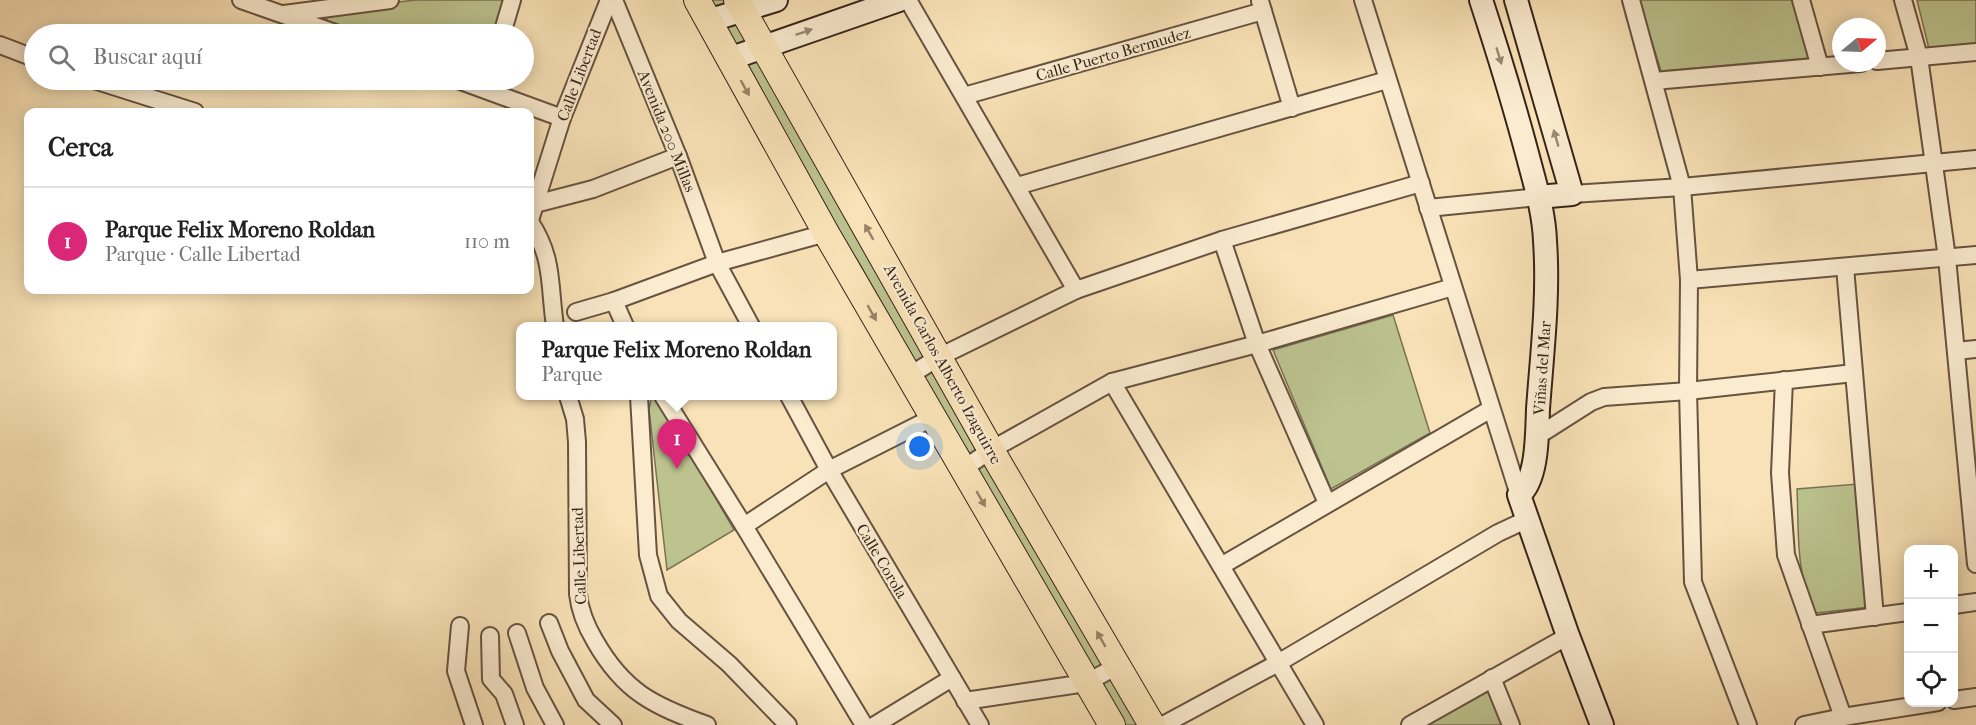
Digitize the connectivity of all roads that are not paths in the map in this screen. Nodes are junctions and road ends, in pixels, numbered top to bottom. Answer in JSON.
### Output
{"nodes":[{"id":1,"x":241,"y":0,"type":"edge"},
{"id":2,"x":390,"y":0,"type":"edge"},
{"id":3,"x":512,"y":0,"type":"edge"},
{"id":4,"x":609,"y":0,"type":"edge"},
{"id":5,"x":614,"y":0,"type":"edge"},
{"id":6,"x":776,"y":0,"type":"edge"},
{"id":7,"x":899,"y":0,"type":"edge"},
{"id":8,"x":908,"y":0,"type":"edge"},
{"id":9,"x":1363,"y":0,"type":"edge"},
{"id":10,"x":1481,"y":0,"type":"edge"},
{"id":11,"x":1515,"y":0,"type":"edge"},
{"id":12,"x":1631,"y":0,"type":"edge"},
{"id":13,"x":1801,"y":0,"type":"edge"},
{"id":14,"x":1903,"y":0,"type":"edge"},
{"id":15,"x":740,"y":5,"type":"edge"},
{"id":16,"x":1261,"y":5,"type":"edge"},
{"id":17,"x":702,"y":10,"type":"edge"},
{"id":18,"x":284,"y":14,"type":"junction"},
{"id":19,"x":311,"y":24,"type":"edge"},
{"id":20,"x":505,"y":24,"type":"edge"},
{"id":21,"x":0,"y":45,"type":"edge"},
{"id":22,"x":764,"y":46,"type":"junction"},
{"id":23,"x":1976,"y":52,"type":"edge"},
{"id":24,"x":24,"y":54,"type":"edge"},
{"id":25,"x":1919,"y":57,"type":"junction"},
{"id":26,"x":729,"y":58,"type":"junction"},
{"id":27,"x":1886,"y":61,"type":"edge"},
{"id":28,"x":1832,"y":66,"type":"edge"},
{"id":29,"x":1820,"y":67,"type":"junction"},
{"id":30,"x":1387,"y":80,"type":"junction"},
{"id":31,"x":1654,"y":81,"type":"junction"},
{"id":32,"x":126,"y":90,"type":"edge"},
{"id":33,"x":499,"y":90,"type":"edge"},
{"id":34,"x":964,"y":96,"type":"junction"},
{"id":35,"x":182,"y":108,"type":"edge"},
{"id":36,"x":1292,"y":108,"type":"junction"},
{"id":37,"x":562,"y":118,"type":"junction"},
{"id":38,"x":678,"y":156,"type":"junction"},
{"id":39,"x":1976,"y":159,"type":"edge"},
{"id":40,"x":1933,"y":164,"type":"junction"},
{"id":41,"x":1420,"y":183,"type":"junction"},
{"id":42,"x":1017,"y":186,"type":"junction"},
{"id":43,"x":1682,"y":187,"type":"junction"},
{"id":44,"x":1572,"y":194,"type":"junction"},
{"id":45,"x":1538,"y":197,"type":"junction"},
{"id":46,"x":534,"y":207,"type":"edge"},
{"id":47,"x":1428,"y":208,"type":"junction"},
{"id":48,"x":534,"y":215,"type":"edge"},
{"id":49,"x":534,"y":223,"type":"edge"},
{"id":50,"x":826,"y":233,"type":"junction"},
{"id":51,"x":1222,"y":240,"type":"junction"},
{"id":52,"x":1976,"y":255,"type":"edge"},
{"id":53,"x":1947,"y":258,"type":"junction"},
{"id":54,"x":717,"y":263,"type":"junction"},
{"id":55,"x":1845,"y":267,"type":"junction"},
{"id":56,"x":1689,"y":280,"type":"junction"},
{"id":57,"x":1453,"y":287,"type":"junction"},
{"id":58,"x":1076,"y":290,"type":"junction"},
{"id":59,"x":614,"y":300,"type":"junction"},
{"id":60,"x":576,"y":312,"type":"dead end"},
{"id":61,"x":555,"y":322,"type":"edge"},
{"id":62,"x":623,"y":322,"type":"edge"},
{"id":63,"x":749,"y":322,"type":"edge"},
{"id":64,"x":1257,"y":344,"type":"junction"},
{"id":65,"x":1976,"y":349,"type":"edge"},
{"id":66,"x":1956,"y":351,"type":"junction"},
{"id":67,"x":939,"y":357,"type":"junction"},
{"id":68,"x":1854,"y":374,"type":"junction"},
{"id":69,"x":909,"y":376,"type":"junction"},
{"id":70,"x":1784,"y":380,"type":"junction"},
{"id":71,"x":1112,"y":382,"type":"junction"},
{"id":72,"x":1688,"y":391,"type":"junction"},
{"id":73,"x":569,"y":400,"type":"edge"},
{"id":74,"x":639,"y":400,"type":"edge"},
{"id":75,"x":665,"y":400,"type":"edge"},
{"id":76,"x":791,"y":400,"type":"edge"},
{"id":77,"x":1491,"y":409,"type":"junction"},
{"id":78,"x":933,"y":418,"type":"junction"},
{"id":79,"x":1536,"y":437,"type":"junction"},
{"id":80,"x":992,"y":450,"type":"junction"},
{"id":81,"x":963,"y":469,"type":"junction"},
{"id":82,"x":829,"y":470,"type":"junction"},
{"id":83,"x":1519,"y":495,"type":"junction"},
{"id":84,"x":1328,"y":503,"type":"junction"},
{"id":85,"x":1528,"y":519,"type":"junction"},
{"id":86,"x":744,"y":526,"type":"junction"},
{"id":87,"x":1976,"y":564,"type":"edge"},
{"id":88,"x":1221,"y":566,"type":"junction"},
{"id":89,"x":1976,"y":602,"type":"edge"},
{"id":90,"x":1958,"y":604,"type":"edge"},
{"id":91,"x":1904,"y":613,"type":"edge"},
{"id":92,"x":1875,"y":617,"type":"junction"},
{"id":93,"x":549,"y":622,"type":"dead end"},
{"id":94,"x":1810,"y":625,"type":"junction"},
{"id":95,"x":460,"y":626,"type":"dead end"},
{"id":96,"x":517,"y":633,"type":"dead end"},
{"id":97,"x":490,"y":636,"type":"dead end"},
{"id":98,"x":1568,"y":636,"type":"junction"},
{"id":99,"x":1278,"y":663,"type":"junction"},
{"id":100,"x":1117,"y":666,"type":"junction"},
{"id":101,"x":952,"y":678,"type":"junction"},
{"id":102,"x":1492,"y":678,"type":"junction"},
{"id":103,"x":1086,"y":683,"type":"junction"},
{"id":104,"x":1976,"y":697,"type":"edge"},
{"id":105,"x":1958,"y":699,"type":"edge"},
{"id":106,"x":965,"y":701,"type":"junction"},
{"id":107,"x":1907,"y":707,"type":"edge"},
{"id":108,"x":1844,"y":717,"type":"junction"},
{"id":109,"x":474,"y":725,"type":"edge"},
{"id":110,"x":515,"y":725,"type":"edge"},
{"id":111,"x":555,"y":725,"type":"edge"},
{"id":112,"x":613,"y":725,"type":"edge"},
{"id":113,"x":707,"y":725,"type":"edge"},
{"id":114,"x":788,"y":725,"type":"edge"},
{"id":115,"x":864,"y":725,"type":"edge"},
{"id":116,"x":875,"y":725,"type":"edge"},
{"id":117,"x":980,"y":725,"type":"edge"},
{"id":118,"x":1112,"y":725,"type":"edge"},
{"id":119,"x":1152,"y":725,"type":"edge"},
{"id":120,"x":1163,"y":725,"type":"edge"},
{"id":121,"x":1315,"y":725,"type":"edge"},
{"id":122,"x":1410,"y":725,"type":"edge"},
{"id":123,"x":1511,"y":725,"type":"edge"},
{"id":124,"x":1602,"y":725,"type":"edge"},
{"id":125,"x":1748,"y":725,"type":"edge"},
{"id":126,"x":1804,"y":725,"type":"edge"}],
"edges":[{"from":1,"to":18,"type":"street"},
{"from":2,"to":18,"type":"street"},
{"from":3,"to":20,"type":"street"},
{"from":4,"to":37,"type":"street","name":"Calle Libertad"},
{"from":5,"to":38,"type":"street","name":"Avenida 200 Millas"},
{"from":6,"to":15,"type":"street"},
{"from":22,"to":7,"type":"street","one_way":true},
{"from":8,"to":34,"type":"street"},
{"from":9,"to":30,"type":"street"},
{"from":10,"to":45,"type":"street","name":"Viñas del Mar","one_way":true},
{"from":44,"to":11,"type":"street","one_way":true},
{"from":12,"to":31,"type":"street"},
{"from":13,"to":29,"type":"street"},
{"from":14,"to":25,"type":"street"},
{"from":15,"to":17,"type":"street"},
{"from":15,"to":22,"type":"main road","name":"Avenida Carlos Alberto Izaguirre"},
{"from":16,"to":34,"type":"street","name":"Calle Puerto Bermudez"},
{"from":16,"to":36,"type":"street"},
{"from":17,"to":26,"type":"main road","name":"Avenida Carlos Alberto Izaguirre"},
{"from":18,"to":19,"type":"street"},
{"from":21,"to":24,"type":"street"},
{"from":22,"to":26,"type":"street"},
{"from":67,"to":22,"type":"main road","name":"Avenida Carlos Alberto Izaguirre","one_way":true},
{"from":23,"to":25,"type":"street"},
{"from":25,"to":27,"type":"street"},
{"from":25,"to":40,"type":"street"},
{"from":26,"to":50,"type":"main road","name":"Avenida Carlos Alberto Izaguirre","one_way":true},
{"from":28,"to":29,"type":"street"},
{"from":29,"to":31,"type":"street"},
{"from":30,"to":36,"type":"street"},
{"from":30,"to":41,"type":"street"},
{"from":31,"to":43,"type":"street"},
{"from":32,"to":35,"type":"street"},
{"from":33,"to":37,"type":"street"},
{"from":34,"to":42,"type":"street"},
{"from":36,"to":42,"type":"street"},
{"from":37,"to":46,"type":"street","name":"Calle Libertad"},
{"from":38,"to":48,"type":"street"},
{"from":38,"to":54,"type":"street","name":"Avenida 200 Millas"},
{"from":39,"to":40,"type":"street"},
{"from":40,"to":43,"type":"street"},
{"from":40,"to":53,"type":"street"},
{"from":41,"to":47,"type":"street"},
{"from":41,"to":51,"type":"street"},
{"from":42,"to":58,"type":"street"},
{"from":43,"to":44,"type":"street"},
{"from":43,"to":56,"type":"street"},
{"from":44,"to":45,"type":"street"},
{"from":45,"to":47,"type":"street"},
{"from":45,"to":79,"type":"street","name":"Viñas del Mar"},
{"from":47,"to":57,"type":"street"},
{"from":49,"to":61,"type":"street"},
{"from":50,"to":54,"type":"street"},
{"from":50,"to":69,"type":"main road","name":"Avenida Carlos Alberto Izaguirre","one_way":true},
{"from":51,"to":58,"type":"street"},
{"from":51,"to":64,"type":"street"},
{"from":52,"to":53,"type":"street"},
{"from":53,"to":55,"type":"street"},
{"from":53,"to":66,"type":"street"},
{"from":54,"to":59,"type":"street"},
{"from":54,"to":63,"type":"street"},
{"from":55,"to":56,"type":"street"},
{"from":55,"to":68,"type":"street"},
{"from":56,"to":72,"type":"street"},
{"from":57,"to":64,"type":"street"},
{"from":57,"to":77,"type":"street"},
{"from":58,"to":67,"type":"street"},
{"from":59,"to":60,"type":"street"},
{"from":59,"to":62,"type":"street"},
{"from":64,"to":71,"type":"street"},
{"from":64,"to":84,"type":"street"},
{"from":65,"to":66,"type":"street"},
{"from":66,"to":87,"type":"street"},
{"from":67,"to":69,"type":"street"},
{"from":67,"to":80,"type":"main road","name":"Avenida Carlos Alberto Izaguirre"},
{"from":68,"to":70,"type":"street"},
{"from":68,"to":92,"type":"street"},
{"from":69,"to":78,"type":"main road","name":"Avenida Carlos Alberto Izaguirre"},
{"from":70,"to":72,"type":"street"},
{"from":70,"to":94,"type":"street"},
{"from":71,"to":80,"type":"street"},
{"from":71,"to":88,"type":"street"},
{"from":72,"to":79,"type":"street"},
{"from":72,"to":125,"type":"street"},
{"from":73,"to":113,"type":"street","name":"Calle Libertad"},
{"from":74,"to":114,"type":"street"},
{"from":75,"to":86,"type":"street"},
{"from":76,"to":82,"type":"street","name":"Calle Corola"},
{"from":77,"to":83,"type":"street"},
{"from":77,"to":84,"type":"street"},
{"from":78,"to":81,"type":"main road","name":"Avenida Carlos Alberto Izaguirre"},
{"from":78,"to":82,"type":"street"},
{"from":79,"to":83,"type":"street","name":"Viñas del Mar"},
{"from":80,"to":81,"type":"street"},
{"from":100,"to":80,"type":"main road","name":"Avenida Carlos Alberto Izaguirre","one_way":true},
{"from":81,"to":103,"type":"main road","name":"Avenida Carlos Alberto Izaguirre","one_way":true},
{"from":82,"to":86,"type":"street"},
{"from":82,"to":101,"type":"street","name":"Calle Corola"},
{"from":83,"to":85,"type":"street"},
{"from":84,"to":88,"type":"street"},
{"from":85,"to":98,"type":"street"},
{"from":85,"to":99,"type":"street"},
{"from":86,"to":115,"type":"street"},
{"from":88,"to":99,"type":"street"},
{"from":89,"to":90,"type":"street"},
{"from":91,"to":92,"type":"street"},
{"from":92,"to":94,"type":"street"},
{"from":93,"to":112,"type":"street"},
{"from":94,"to":108,"type":"street"},
{"from":95,"to":109,"type":"street"},
{"from":96,"to":111,"type":"street"},
{"from":97,"to":110,"type":"street"},
{"from":98,"to":102,"type":"street"},
{"from":98,"to":124,"type":"street"},
{"from":99,"to":120,"type":"street"},
{"from":99,"to":121,"type":"street"},
{"from":100,"to":103,"type":"street"},
{"from":100,"to":119,"type":"main road","name":"Avenida Carlos Alberto Izaguirre"},
{"from":101,"to":106,"type":"street","name":"Calle Corola"},
{"from":101,"to":116,"type":"street"},
{"from":102,"to":122,"type":"street"},
{"from":102,"to":123,"type":"street"},
{"from":103,"to":106,"type":"street"},
{"from":103,"to":118,"type":"main road","name":"Avenida Carlos Alberto Izaguirre"},
{"from":104,"to":105,"type":"street"},
{"from":106,"to":117,"type":"street","name":"Calle Corola"},
{"from":107,"to":108,"type":"street"},
{"from":108,"to":126,"type":"street"}]}
